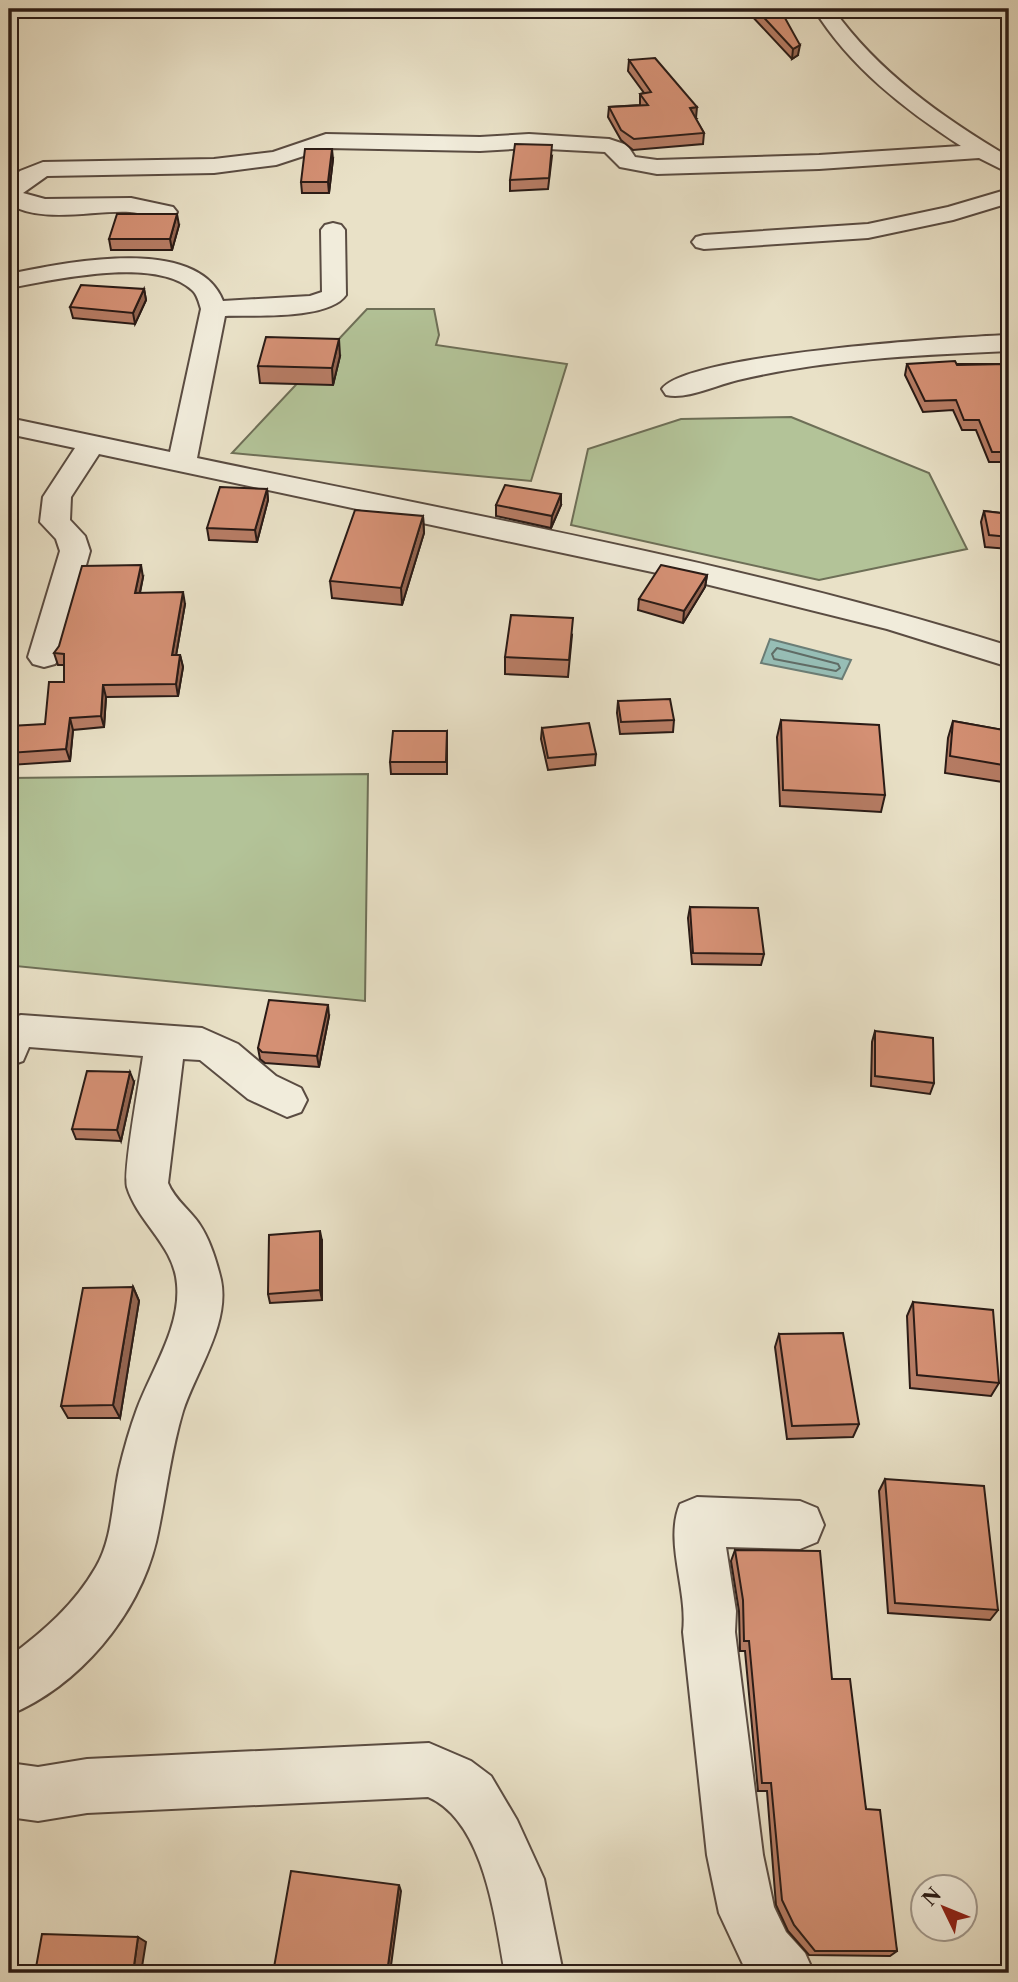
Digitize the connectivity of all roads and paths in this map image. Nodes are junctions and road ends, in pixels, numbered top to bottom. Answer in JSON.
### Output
{"nodes":[{"id":1,"x":823,"y":9,"type":"edge"},
{"id":2,"x":983,"y":151,"type":"junction"},
{"id":3,"x":1009,"y":166,"type":"edge"},
{"id":4,"x":1009,"y":196,"type":"edge"},
{"id":5,"x":15,"y":198,"type":"edge"},
{"id":6,"x":165,"y":212,"type":"edge"},
{"id":7,"x":88,"y":227,"type":"dead end"},
{"id":8,"x":333,"y":230,"type":"dead end"},
{"id":9,"x":704,"y":242,"type":"dead end"},
{"id":10,"x":9,"y":281,"type":"edge"},
{"id":11,"x":214,"y":309,"type":"junction"},
{"id":12,"x":1009,"y":343,"type":"edge"},
{"id":13,"x":674,"y":389,"type":"dead end"},
{"id":14,"x":9,"y":426,"type":"edge"},
{"id":15,"x":92,"y":443,"type":"junction"},
{"id":16,"x":182,"y":463,"type":"junction"},
{"id":17,"x":44,"y":657,"type":"dead end"},
{"id":18,"x":1009,"y":657,"type":"edge"},
{"id":19,"x":165,"y":1041,"type":"junction"},
{"id":20,"x":9,"y":1050,"type":"edge"},
{"id":21,"x":287,"y":1100,"type":"dead end"},
{"id":22,"x":800,"y":1525,"type":"dead end"},
{"id":23,"x":9,"y":1689,"type":"edge"},
{"id":24,"x":9,"y":1790,"type":"edge"},
{"id":25,"x":534,"y":1973,"type":"edge"},
{"id":26,"x":785,"y":1973,"type":"edge"}],
"edges":[{"from":1,"to":2,"type":"street"},
{"from":2,"to":3,"type":"street"},
{"from":2,"to":5,"type":"street"},
{"from":4,"to":9,"type":"street"},
{"from":5,"to":6,"type":"street"},
{"from":5,"to":7,"type":"street"},
{"from":8,"to":11,"type":"street"},
{"from":10,"to":11,"type":"street"},
{"from":11,"to":16,"type":"street"},
{"from":12,"to":13,"type":"street"},
{"from":14,"to":15,"type":"street"},
{"from":15,"to":16,"type":"street"},
{"from":15,"to":17,"type":"street"},
{"from":16,"to":18,"type":"street"},
{"from":19,"to":20,"type":"street"},
{"from":19,"to":21,"type":"street"},
{"from":19,"to":23,"type":"street"},
{"from":22,"to":26,"type":"street"},
{"from":24,"to":25,"type":"street"}]}
